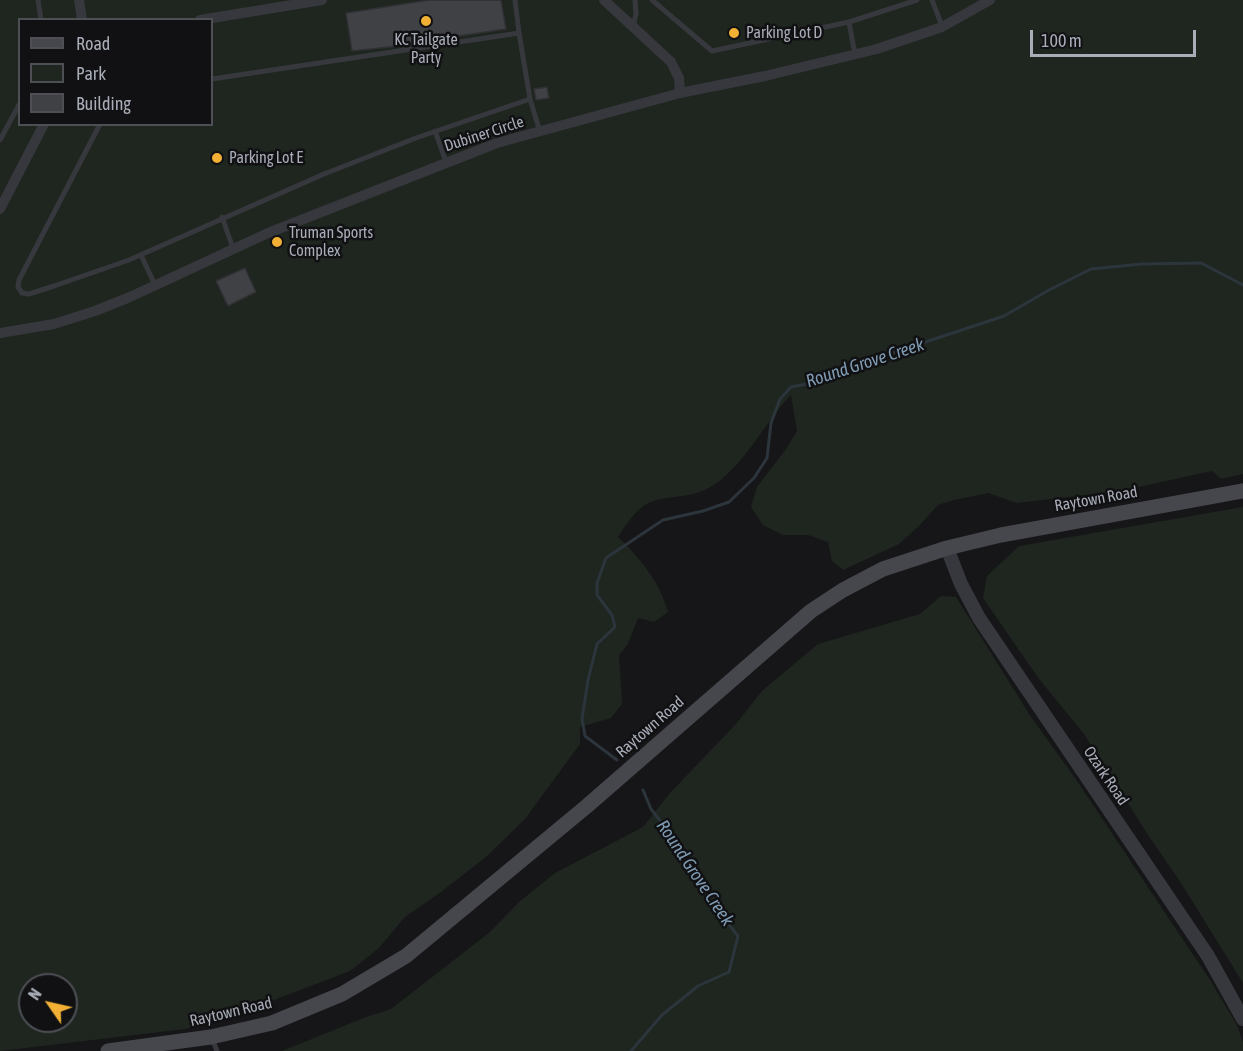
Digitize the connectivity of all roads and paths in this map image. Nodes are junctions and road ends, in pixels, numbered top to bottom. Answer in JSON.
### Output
{"nodes":[{"id":1,"x":38,"y":0,"type":"edge"},
{"id":2,"x":79,"y":0,"type":"edge"},
{"id":3,"x":322,"y":0,"type":"edge"},
{"id":4,"x":516,"y":0,"type":"edge"},
{"id":5,"x":604,"y":0,"type":"edge"},
{"id":6,"x":635,"y":0,"type":"edge"},
{"id":7,"x":651,"y":0,"type":"edge"},
{"id":8,"x":917,"y":0,"type":"edge"},
{"id":9,"x":932,"y":0,"type":"edge"},
{"id":10,"x":990,"y":0,"type":"edge"},
{"id":11,"x":41,"y":18,"type":"edge"},
{"id":12,"x":82,"y":18,"type":"edge"},
{"id":13,"x":212,"y":18,"type":"edge"},
{"id":14,"x":849,"y":22,"type":"junction"},
{"id":15,"x":633,"y":27,"type":"junction"},
{"id":16,"x":942,"y":27,"type":"junction"},
{"id":17,"x":519,"y":33,"type":"junction"},
{"id":18,"x":855,"y":55,"type":"junction"},
{"id":19,"x":213,"y":79,"type":"edge"},
{"id":20,"x":680,"y":93,"type":"junction"},
{"id":21,"x":530,"y":99,"type":"junction"},
{"id":22,"x":18,"y":107,"type":"edge"},
{"id":23,"x":43,"y":126,"type":"edge"},
{"id":24,"x":99,"y":126,"type":"edge"},
{"id":25,"x":435,"y":131,"type":"junction"},
{"id":26,"x":540,"y":132,"type":"junction"},
{"id":27,"x":0,"y":140,"type":"edge"},
{"id":28,"x":446,"y":162,"type":"junction"},
{"id":29,"x":0,"y":209,"type":"edge"},
{"id":30,"x":222,"y":218,"type":"junction"},
{"id":31,"x":233,"y":248,"type":"junction"},
{"id":32,"x":141,"y":255,"type":"junction"},
{"id":33,"x":155,"y":285,"type":"junction"},
{"id":34,"x":0,"y":333,"type":"edge"},
{"id":35,"x":1243,"y":491,"type":"edge"},
{"id":36,"x":947,"y":548,"type":"junction"},
{"id":37,"x":1243,"y":1019,"type":"edge"},
{"id":38,"x":214,"y":1044,"type":"edge"},
{"id":39,"x":108,"y":1051,"type":"edge"}],
"edges":[{"from":1,"to":11,"type":"lane"},
{"from":2,"to":12,"type":"street"},
{"from":3,"to":13,"type":"street"},
{"from":4,"to":17,"type":"lane"},
{"from":5,"to":15,"type":"street"},
{"from":6,"to":15,"type":"lane"},
{"from":7,"to":14,"type":"lane"},
{"from":8,"to":14,"type":"lane"},
{"from":9,"to":16,"type":"lane"},
{"from":10,"to":16,"type":"street","name":"Dubiner Circle"},
{"from":14,"to":18,"type":"lane"},
{"from":15,"to":20,"type":"street"},
{"from":16,"to":18,"type":"street","name":"Dubiner Circle"},
{"from":17,"to":19,"type":"lane"},
{"from":17,"to":21,"type":"lane"},
{"from":18,"to":20,"type":"street","name":"Dubiner Circle"},
{"from":20,"to":26,"type":"street","name":"Dubiner Circle"},
{"from":21,"to":25,"type":"lane"},
{"from":21,"to":26,"type":"lane"},
{"from":22,"to":27,"type":"lane"},
{"from":23,"to":29,"type":"street"},
{"from":24,"to":32,"type":"lane"},
{"from":25,"to":28,"type":"lane"},
{"from":25,"to":30,"type":"lane"},
{"from":26,"to":28,"type":"street","name":"Dubiner Circle"},
{"from":28,"to":31,"type":"street","name":"Dubiner Circle"},
{"from":30,"to":31,"type":"lane"},
{"from":30,"to":32,"type":"lane"},
{"from":31,"to":33,"type":"street","name":"Dubiner Circle"},
{"from":32,"to":33,"type":"lane"},
{"from":33,"to":34,"type":"street","name":"Dubiner Circle"},
{"from":35,"to":36,"type":"main road","name":"Raytown Road"},
{"from":36,"to":37,"type":"street","name":"Ozark Road"},
{"from":36,"to":38,"type":"main road","name":"Raytown Road"},
{"from":38,"to":39,"type":"main road","name":"Raytown Road"}]}
